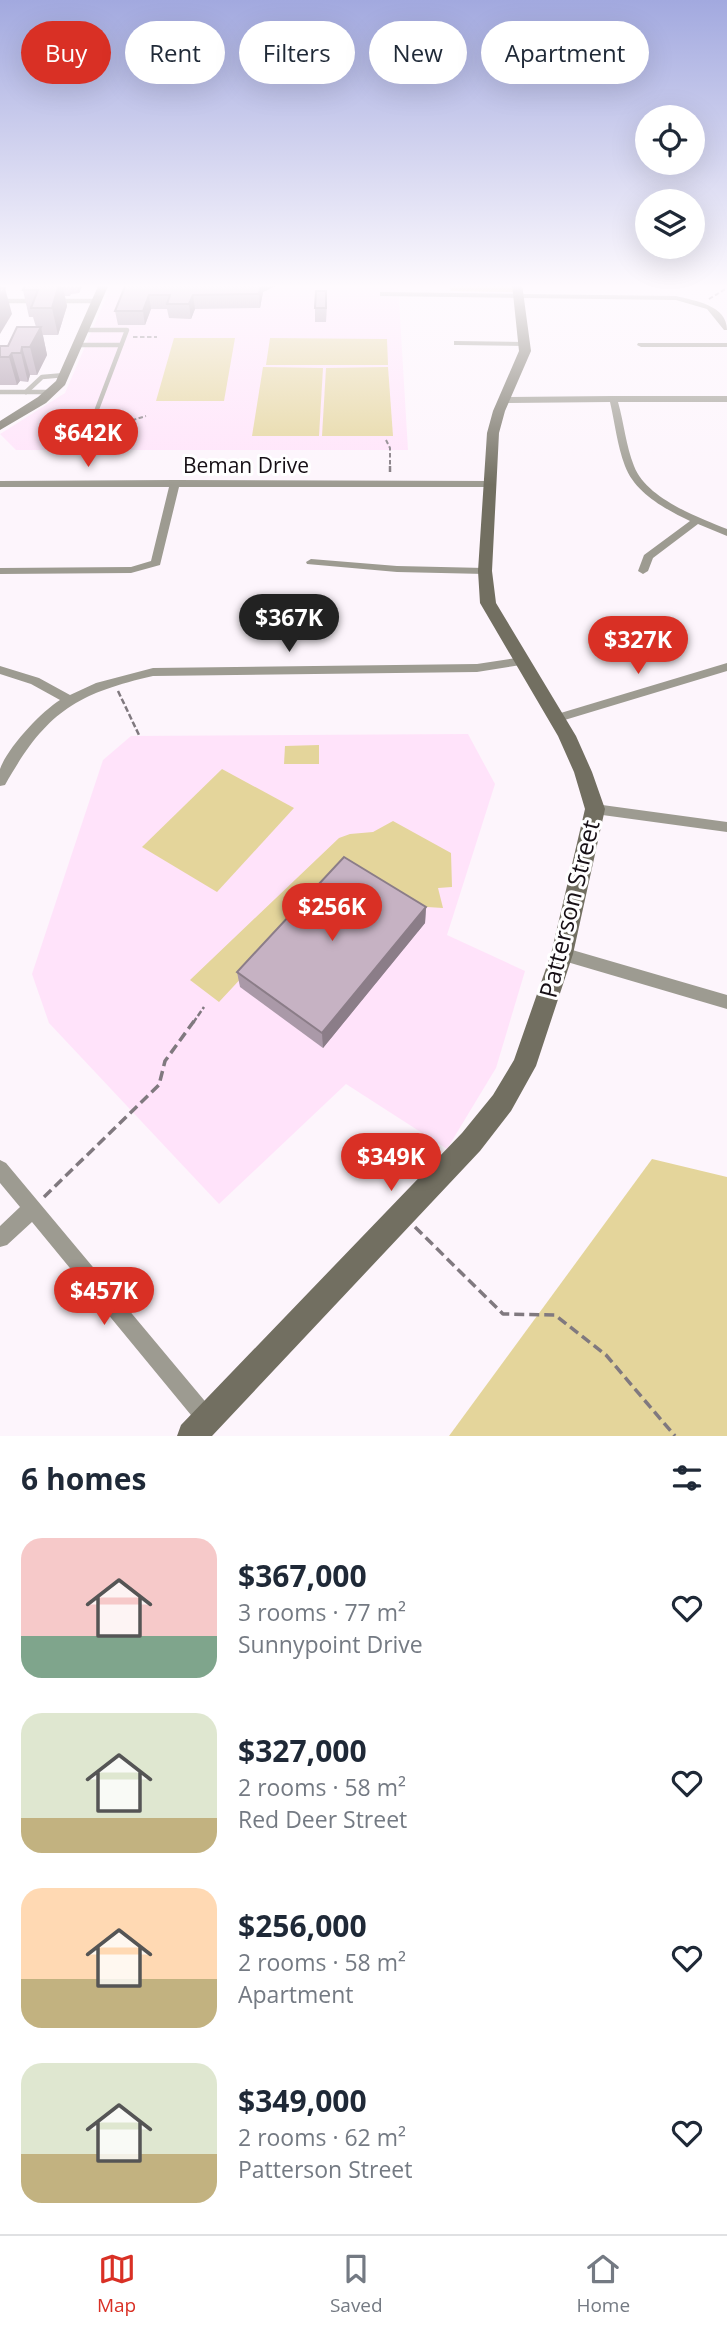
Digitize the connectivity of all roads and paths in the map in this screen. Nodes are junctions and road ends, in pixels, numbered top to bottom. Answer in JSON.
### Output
{"nodes":[{"id":1,"x":76,"y":351,"type":"edge"},
{"id":2,"x":119,"y":351,"type":"edge"},
{"id":3,"x":523,"y":351,"type":"edge"},
{"id":4,"x":65,"y":375,"type":"junction"},
{"id":5,"x":0,"y":392,"type":"edge"},
{"id":6,"x":26,"y":392,"type":"junction"},
{"id":7,"x":50,"y":392,"type":"junction"},
{"id":8,"x":727,"y":399,"type":"edge"},
{"id":9,"x":504,"y":400,"type":"junction"},
{"id":10,"x":613,"y":400,"type":"junction"},
{"id":11,"x":146,"y":416,"type":"dead end"},
{"id":12,"x":94,"y":417,"type":"dead end"},
{"id":13,"x":104,"y":421,"type":"dead end"},
{"id":14,"x":0,"y":426,"type":"edge"},
{"id":15,"x":386,"y":440,"type":"dead end"},
{"id":16,"x":0,"y":484,"type":"edge"},
{"id":17,"x":175,"y":484,"type":"junction"},
{"id":18,"x":390,"y":484,"type":"junction"},
{"id":19,"x":491,"y":484,"type":"junction"},
{"id":20,"x":697,"y":520,"type":"junction"},
{"id":21,"x":727,"y":533,"type":"edge"},
{"id":22,"x":311,"y":562,"type":"dead end"},
{"id":23,"x":0,"y":571,"type":"edge"},
{"id":24,"x":485,"y":571,"type":"junction"},
{"id":25,"x":643,"y":571,"type":"dead end"},
{"id":26,"x":523,"y":661,"type":"junction"},
{"id":27,"x":727,"y":667,"type":"edge"},
{"id":28,"x":0,"y":670,"type":"edge"},
{"id":29,"x":113,"y":680,"type":"junction"},
{"id":30,"x":68,"y":699,"type":"junction"},
{"id":31,"x":558,"y":718,"type":"junction"},
{"id":32,"x":139,"y":736,"type":"dead end"},
{"id":33,"x":0,"y":781,"type":"edge"},
{"id":34,"x":594,"y":809,"type":"junction"},
{"id":35,"x":727,"y":827,"type":"edge"},
{"id":36,"x":562,"y":954,"type":"junction"},
{"id":37,"x":727,"y":1002,"type":"edge"},
{"id":38,"x":204,"y":1007,"type":"dead end"},
{"id":39,"x":0,"y":1169,"type":"edge"},
{"id":40,"x":32,"y":1209,"type":"junction"},
{"id":41,"x":403,"y":1215,"type":"junction"},
{"id":42,"x":0,"y":1237,"type":"edge"},
{"id":43,"x":199,"y":1428,"type":"edge"},
{"id":44,"x":675,"y":1436,"type":"edge"}],
"edges":[{"from":1,"to":4,"type":"street"},
{"from":2,"to":12,"type":"lane"},
{"from":3,"to":9,"type":"street","name":"Patterson Street"},
{"from":4,"to":6,"type":"lane"},
{"from":4,"to":7,"type":"street"},
{"from":5,"to":6,"type":"lane"},
{"from":6,"to":7,"type":"lane"},
{"from":7,"to":14,"type":"street"},
{"from":8,"to":10,"type":"street"},
{"from":9,"to":10,"type":"street"},
{"from":9,"to":19,"type":"street","name":"Patterson Street"},
{"from":10,"to":20,"type":"street"},
{"from":11,"to":13,"type":"path"},
{"from":15,"to":18,"type":"path"},
{"from":16,"to":17,"type":"street","name":"Beman Drive"},
{"from":17,"to":18,"type":"street","name":"Beman Drive"},
{"from":17,"to":23,"type":"street"},
{"from":18,"to":19,"type":"street","name":"Beman Drive"},
{"from":19,"to":24,"type":"street","name":"Patterson Street"},
{"from":20,"to":21,"type":"street"},
{"from":20,"to":25,"type":"street"},
{"from":22,"to":24,"type":"street"},
{"from":24,"to":26,"type":"street","name":"Patterson Street"},
{"from":26,"to":29,"type":"street"},
{"from":26,"to":31,"type":"street","name":"Patterson Street"},
{"from":27,"to":31,"type":"street"},
{"from":28,"to":30,"type":"street"},
{"from":29,"to":30,"type":"street"},
{"from":29,"to":32,"type":"path"},
{"from":30,"to":33,"type":"street"},
{"from":31,"to":34,"type":"street","name":"Patterson Street"},
{"from":34,"to":35,"type":"street"},
{"from":34,"to":36,"type":"street","name":"Patterson Street"},
{"from":36,"to":37,"type":"street"},
{"from":36,"to":41,"type":"street","name":"Patterson Street"},
{"from":38,"to":40,"type":"path"},
{"from":39,"to":40,"type":"street"},
{"from":40,"to":42,"type":"street"},
{"from":40,"to":43,"type":"street"},
{"from":41,"to":43,"type":"street","name":"Patterson Street"},
{"from":41,"to":44,"type":"path"}]}
